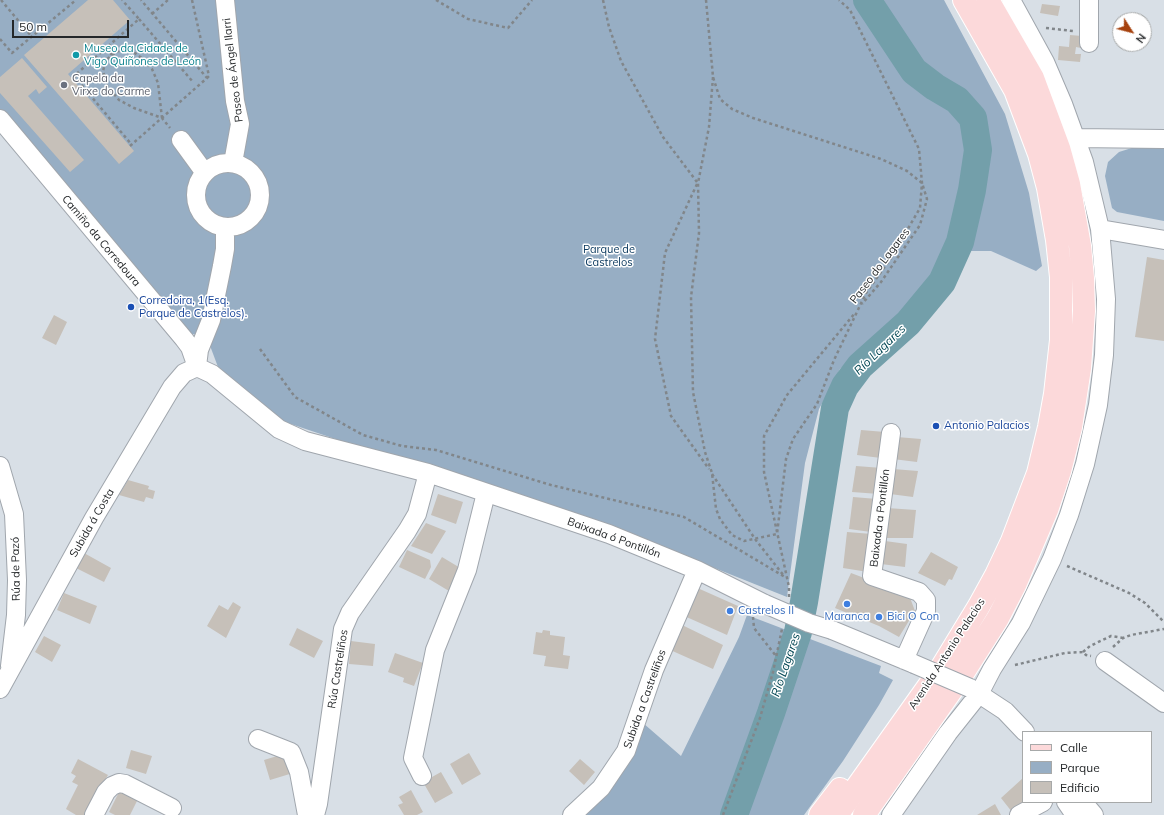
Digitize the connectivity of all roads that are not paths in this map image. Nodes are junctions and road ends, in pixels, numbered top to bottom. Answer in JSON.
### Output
{"nodes":[{"id":1,"x":225,"y":0,"type":"edge"},
{"id":2,"x":964,"y":0,"type":"edge"},
{"id":3,"x":988,"y":0,"type":"edge"},
{"id":4,"x":1011,"y":0,"type":"edge"},
{"id":5,"x":1089,"y":0,"type":"edge"},
{"id":6,"x":1089,"y":37,"type":"road end"},
{"id":7,"x":0,"y":119,"type":"edge"},
{"id":8,"x":1076,"y":138,"type":"junction"},
{"id":9,"x":1164,"y":139,"type":"edge"},
{"id":10,"x":181,"y":140,"type":"dead end"},
{"id":11,"x":233,"y":163,"type":"junction"},
{"id":12,"x":204,"y":173,"type":"junction"},
{"id":13,"x":225,"y":227,"type":"junction"},
{"id":14,"x":1100,"y":229,"type":"junction"},
{"id":15,"x":1164,"y":240,"type":"edge"},
{"id":16,"x":197,"y":367,"type":"junction"},
{"id":17,"x":891,"y":433,"type":"dead end"},
{"id":18,"x":0,"y":466,"type":"edge"},
{"id":19,"x":428,"y":473,"type":"junction"},
{"id":20,"x":486,"y":494,"type":"junction"},
{"id":21,"x":697,"y":570,"type":"junction"},
{"id":22,"x":1104,"y":657,"type":"road end"},
{"id":23,"x":909,"y":662,"type":"junction"},
{"id":24,"x":9,"y":673,"type":"junction"},
{"id":25,"x":0,"y":689,"type":"edge"},
{"id":26,"x":974,"y":691,"type":"junction"},
{"id":27,"x":1164,"y":703,"type":"edge"},
{"id":28,"x":1024,"y":731,"type":"edge"},
{"id":29,"x":258,"y":738,"type":"dead end"},
{"id":30,"x":887,"y":744,"type":"junction"},
{"id":31,"x":422,"y":776,"type":"dead end"},
{"id":32,"x":1040,"y":803,"type":"edge"},
{"id":33,"x":1067,"y":803,"type":"edge"},
{"id":34,"x":1084,"y":803,"type":"edge"},
{"id":35,"x":172,"y":808,"type":"dead end"},
{"id":36,"x":94,"y":815,"type":"edge"},
{"id":37,"x":307,"y":815,"type":"edge"},
{"id":38,"x":315,"y":815,"type":"edge"},
{"id":39,"x":572,"y":815,"type":"edge"},
{"id":40,"x":820,"y":815,"type":"edge"},
{"id":41,"x":838,"y":815,"type":"edge"},
{"id":42,"x":864,"y":815,"type":"edge"},
{"id":43,"x":891,"y":815,"type":"edge"},
{"id":44,"x":1019,"y":815,"type":"edge"},
{"id":45,"x":1075,"y":815,"type":"edge"},
{"id":46,"x":1094,"y":815,"type":"edge"}],
"edges":[{"from":1,"to":11,"type":"street","name":"Paseo de Ángel Ilarri"},
{"from":2,"to":30,"type":"main road","name":"Avenida Antonio Palacios"},
{"from":3,"to":42,"type":"main road","name":"Avenida Antonio Palacios"},
{"from":4,"to":8,"type":"street"},
{"from":5,"to":6,"type":"street"},
{"from":7,"to":16,"type":"street","name":"Camiño da Corredoura"},
{"from":8,"to":9,"type":"street"},
{"from":8,"to":14,"type":"street"},
{"from":10,"to":12,"type":"street"},
{"from":11,"to":12,"type":"street"},
{"from":11,"to":13,"type":"street"},
{"from":12,"to":13,"type":"street"},
{"from":13,"to":16,"type":"street"},
{"from":14,"to":15,"type":"street"},
{"from":14,"to":26,"type":"street"},
{"from":16,"to":19,"type":"street","name":"Baixada ó Pontillón"},
{"from":16,"to":24,"type":"street","name":"Subida á Costa"},
{"from":17,"to":23,"type":"street","name":"Baixada a Pontillón"},
{"from":18,"to":24,"type":"street","name":"Rúa de Pazó"},
{"from":19,"to":20,"type":"street","name":"Baixada ó Pontillón"},
{"from":19,"to":38,"type":"street","name":"Rúa Castreliños"},
{"from":20,"to":21,"type":"street","name":"Baixada ó Pontillón"},
{"from":20,"to":31,"type":"street"},
{"from":21,"to":23,"type":"street","name":"Baixada ó Pontillón","bridge":true},
{"from":21,"to":39,"type":"street","name":"Subida a Castreliños"},
{"from":22,"to":27,"type":"street"},
{"from":23,"to":26,"type":"street","name":"Baixada ó Pontillón","bridge":true},
{"from":24,"to":25,"type":"street","name":"Subida á Costa"},
{"from":26,"to":28,"type":"street","name":"Baixada ó Pontillón"},
{"from":26,"to":43,"type":"street"},
{"from":29,"to":37,"type":"street"},
{"from":30,"to":40,"type":"main road"},
{"from":30,"to":41,"type":"main road","name":"Avenida Antonio Palacios"},
{"from":32,"to":44,"type":"street"},
{"from":33,"to":45,"type":"street"},
{"from":34,"to":46,"type":"street"},
{"from":35,"to":36,"type":"street"}]}
